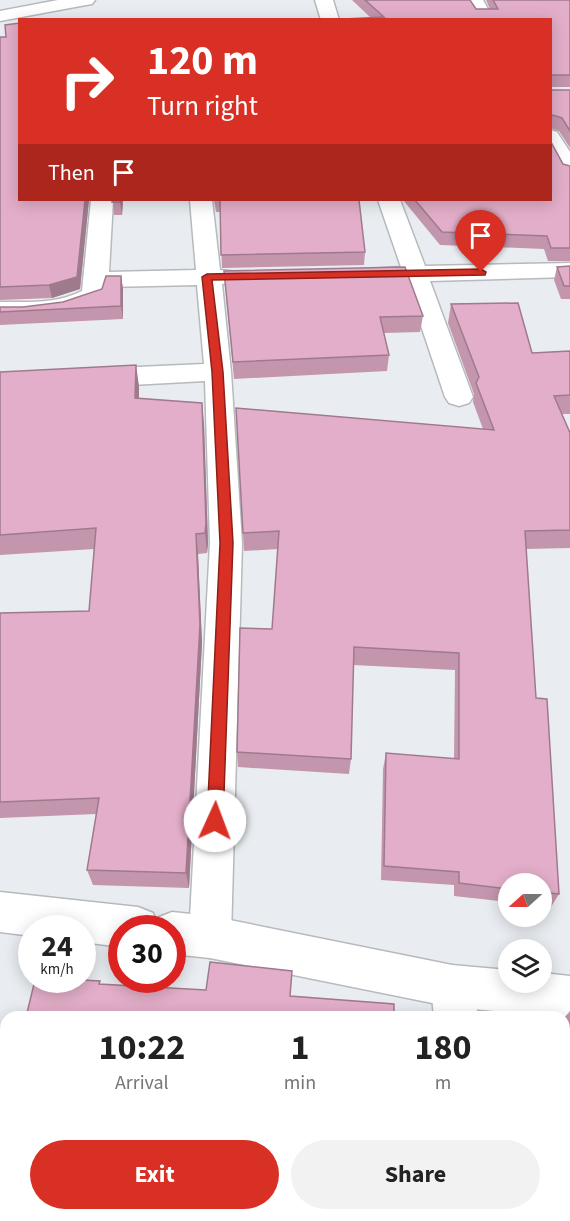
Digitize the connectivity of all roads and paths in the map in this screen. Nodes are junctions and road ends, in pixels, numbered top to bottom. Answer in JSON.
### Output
{"nodes":[{"id":1,"x":86,"y":0,"type":"edge"},
{"id":2,"x":324,"y":0,"type":"edge"},
{"id":3,"x":474,"y":0,"type":"edge"},
{"id":4,"x":0,"y":16,"type":"edge"},
{"id":5,"x":329,"y":18,"type":"edge"},
{"id":6,"x":484,"y":18,"type":"edge"},
{"id":7,"x":552,"y":140,"type":"edge"},
{"id":8,"x":570,"y":171,"type":"edge"},
{"id":9,"x":102,"y":201,"type":"edge"},
{"id":10,"x":201,"y":201,"type":"edge"},
{"id":11,"x":389,"y":201,"type":"edge"},
{"id":12,"x":570,"y":270,"type":"edge"},
{"id":13,"x":414,"y":274,"type":"junction"},
{"id":14,"x":334,"y":275,"type":"edge"},
{"id":15,"x":253,"y":276,"type":"edge"},
{"id":16,"x":207,"y":277,"type":"junction"},
{"id":17,"x":96,"y":280,"type":"junction"},
{"id":18,"x":0,"y":310,"type":"edge"},
{"id":19,"x":218,"y":372,"type":"junction"},
{"id":20,"x":69,"y":379,"type":"edge"},
{"id":21,"x":459,"y":397,"type":"dead end"},
{"id":22,"x":0,"y":912,"type":"edge"},
{"id":23,"x":108,"y":925,"type":"edge"},
{"id":24,"x":191,"y":935,"type":"edge"},
{"id":25,"x":570,"y":997,"type":"edge"},
{"id":26,"x":454,"y":1001,"type":"edge"}],
"edges":[{"from":1,"to":4,"type":"street"},
{"from":2,"to":5,"type":"street"},
{"from":3,"to":6,"type":"street"},
{"from":7,"to":8,"type":"street"},
{"from":9,"to":17,"type":"street"},
{"from":10,"to":16,"type":"street"},
{"from":11,"to":13,"type":"street"},
{"from":12,"to":13,"type":"street"},
{"from":13,"to":14,"type":"street"},
{"from":13,"to":21,"type":"street"},
{"from":15,"to":16,"type":"street"},
{"from":16,"to":17,"type":"street"},
{"from":16,"to":19,"type":"street"},
{"from":17,"to":18,"type":"street"},
{"from":19,"to":20,"type":"street"},
{"from":19,"to":24,"type":"street"},
{"from":22,"to":23,"type":"street"},
{"from":24,"to":26,"type":"street"},
{"from":25,"to":26,"type":"street"}]}
